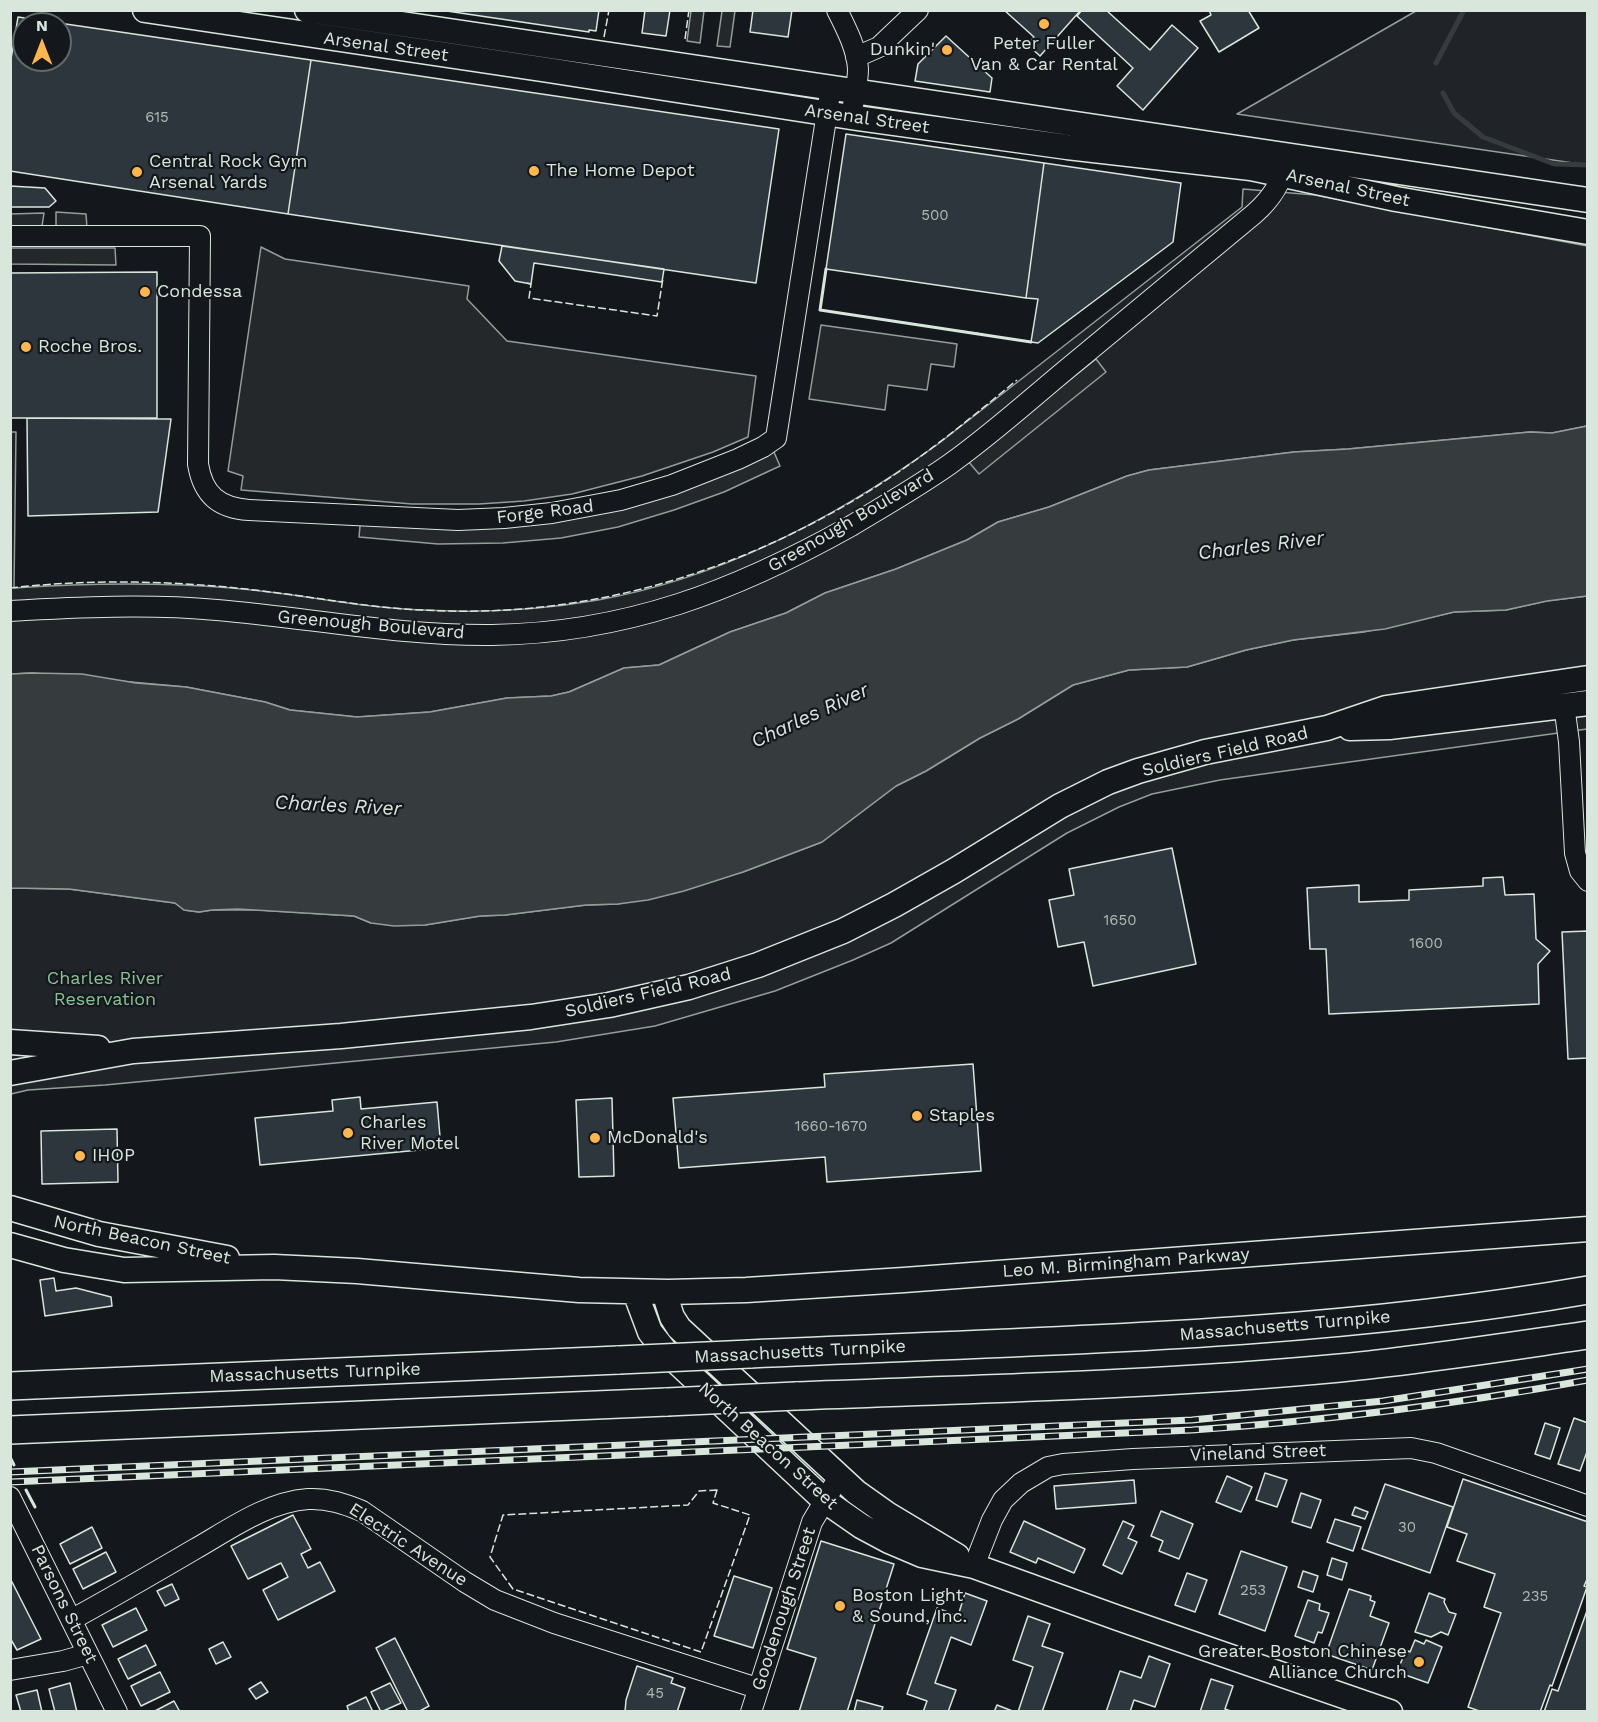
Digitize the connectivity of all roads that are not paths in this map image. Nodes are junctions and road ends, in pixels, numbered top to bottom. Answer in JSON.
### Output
{"nodes":[{"id":1,"x":145,"y":10,"type":"edge"},
{"id":2,"x":307,"y":10,"type":"edge"},
{"id":3,"x":837,"y":10,"type":"edge"},
{"id":4,"x":918,"y":10,"type":"edge"},
{"id":5,"x":378,"y":15,"type":"edge"},
{"id":6,"x":374,"y":45,"type":"junction"},
{"id":7,"x":856,"y":57,"type":"junction"},
{"id":8,"x":831,"y":87,"type":"junction"},
{"id":9,"x":855,"y":91,"type":"junction"},
{"id":10,"x":826,"y":113,"type":"junction"},
{"id":11,"x":851,"y":117,"type":"junction"},
{"id":12,"x":1285,"y":165,"type":"junction"},
{"id":13,"x":1587,"y":200,"type":"edge"},
{"id":14,"x":1587,"y":232,"type":"edge"},
{"id":15,"x":10,"y":236,"type":"edge"},
{"id":16,"x":10,"y":611,"type":"edge"},
{"id":17,"x":1587,"y":678,"type":"edge"},
{"id":18,"x":1576,"y":704,"type":"edge"},
{"id":19,"x":1327,"y":728,"type":"junction"},
{"id":20,"x":1587,"y":881,"type":"edge"},
{"id":21,"x":10,"y":1042,"type":"edge"},
{"id":22,"x":133,"y":1051,"type":"junction"},
{"id":23,"x":10,"y":1073,"type":"edge"},
{"id":24,"x":10,"y":1208,"type":"edge"},
{"id":25,"x":1587,"y":1229,"type":"edge"},
{"id":26,"x":10,"y":1245,"type":"edge"},
{"id":27,"x":274,"y":1267,"type":"junction"},
{"id":28,"x":1587,"y":1290,"type":"edge"},
{"id":29,"x":635,"y":1292,"type":"junction"},
{"id":30,"x":664,"y":1292,"type":"junction"},
{"id":31,"x":1587,"y":1335,"type":"edge"},
{"id":32,"x":10,"y":1386,"type":"edge"},
{"id":33,"x":10,"y":1430,"type":"edge"},
{"id":34,"x":839,"y":1477,"type":"junction"},
{"id":35,"x":10,"y":1497,"type":"edge"},
{"id":36,"x":825,"y":1501,"type":"junction"},
{"id":37,"x":1587,"y":1506,"type":"edge"},
{"id":38,"x":19,"y":1533,"type":"edge"},
{"id":39,"x":974,"y":1566,"type":"junction"},
{"id":40,"x":71,"y":1620,"type":"junction"},
{"id":41,"x":88,"y":1654,"type":"junction"},
{"id":42,"x":10,"y":1670,"type":"edge"},
{"id":43,"x":757,"y":1688,"type":"junction"},
{"id":44,"x":117,"y":1712,"type":"edge"},
{"id":45,"x":751,"y":1712,"type":"edge"},
{"id":46,"x":1390,"y":1712,"type":"edge"}],
"edges":[{"from":1,"to":6,"type":"main road","name":"Arsenal Street"},
{"from":2,"to":5,"type":"main road","name":"Arsenal Street"},
{"from":3,"to":7,"type":"street"},
{"from":4,"to":7,"type":"street"},
{"from":5,"to":6,"type":"street"},
{"from":5,"to":8,"type":"main road","name":"Arsenal Street"},
{"from":6,"to":10,"type":"main road","name":"Arsenal Street"},
{"from":7,"to":9,"type":"street"},
{"from":8,"to":9,"type":"main road","name":"Arsenal Street"},
{"from":8,"to":10,"type":"street","name":"Forge Road"},
{"from":9,"to":11,"type":"street"},
{"from":9,"to":12,"type":"main road","name":"Arsenal Street"},
{"from":10,"to":11,"type":"main road","name":"Arsenal Street"},
{"from":10,"to":15,"type":"street","name":"Forge Road"},
{"from":11,"to":12,"type":"main road","name":"Arsenal Street"},
{"from":12,"to":13,"type":"main road","name":"Arsenal Street"},
{"from":12,"to":14,"type":"main road","name":"Arsenal Street"},
{"from":12,"to":16,"type":"street","name":"Greenough Boulevard"},
{"from":17,"to":19,"type":"main road","name":"Soldiers Field Road"},
{"from":18,"to":19,"type":"main road","name":"Soldiers Field Road"},
{"from":18,"to":20,"type":"street"},
{"from":19,"to":22,"type":"main road","name":"Soldiers Field Road"},
{"from":21,"to":22,"type":"main road","name":"Soldiers Field Road"},
{"from":22,"to":23,"type":"main road","name":"Soldiers Field Road"},
{"from":24,"to":27,"type":"main road","name":"North Beacon Street"},
{"from":25,"to":30,"type":"main road","name":"Leo M. Birmingham Parkway"},
{"from":26,"to":27,"type":"main road","name":"North Beacon Street"},
{"from":27,"to":29,"type":"main road","name":"North Beacon Street"},
{"from":28,"to":32,"type":"highway","name":"Massachusetts Turnpike","bridge":true},
{"from":29,"to":30,"type":"main road","name":"North Beacon Street"},
{"from":29,"to":36,"type":"main road","name":"North Beacon Street"},
{"from":30,"to":34,"type":"main road","name":"North Beacon Street"},
{"from":31,"to":33,"type":"highway","bridge":true},
{"from":34,"to":36,"type":"street","name":"Goodenough Street"},
{"from":34,"to":39,"type":"main road","name":"North Beacon Street"},
{"from":35,"to":38,"type":"street","name":"Parsons Street"},
{"from":36,"to":39,"type":"main road","name":"North Beacon Street"},
{"from":36,"to":43,"type":"street","name":"Goodenough Street"},
{"from":37,"to":39,"type":"street","name":"Vineland Street"},
{"from":38,"to":40,"type":"street","name":"Parsons Street"},
{"from":39,"to":46,"type":"main road","name":"North Beacon Street"},
{"from":40,"to":41,"type":"street","name":"Parsons Street"},
{"from":40,"to":43,"type":"street","name":"Electric Avenue"},
{"from":41,"to":42,"type":"street"},
{"from":41,"to":44,"type":"street","name":"Parsons Street"},
{"from":43,"to":45,"type":"street","name":"Goodenough Street"}]}
